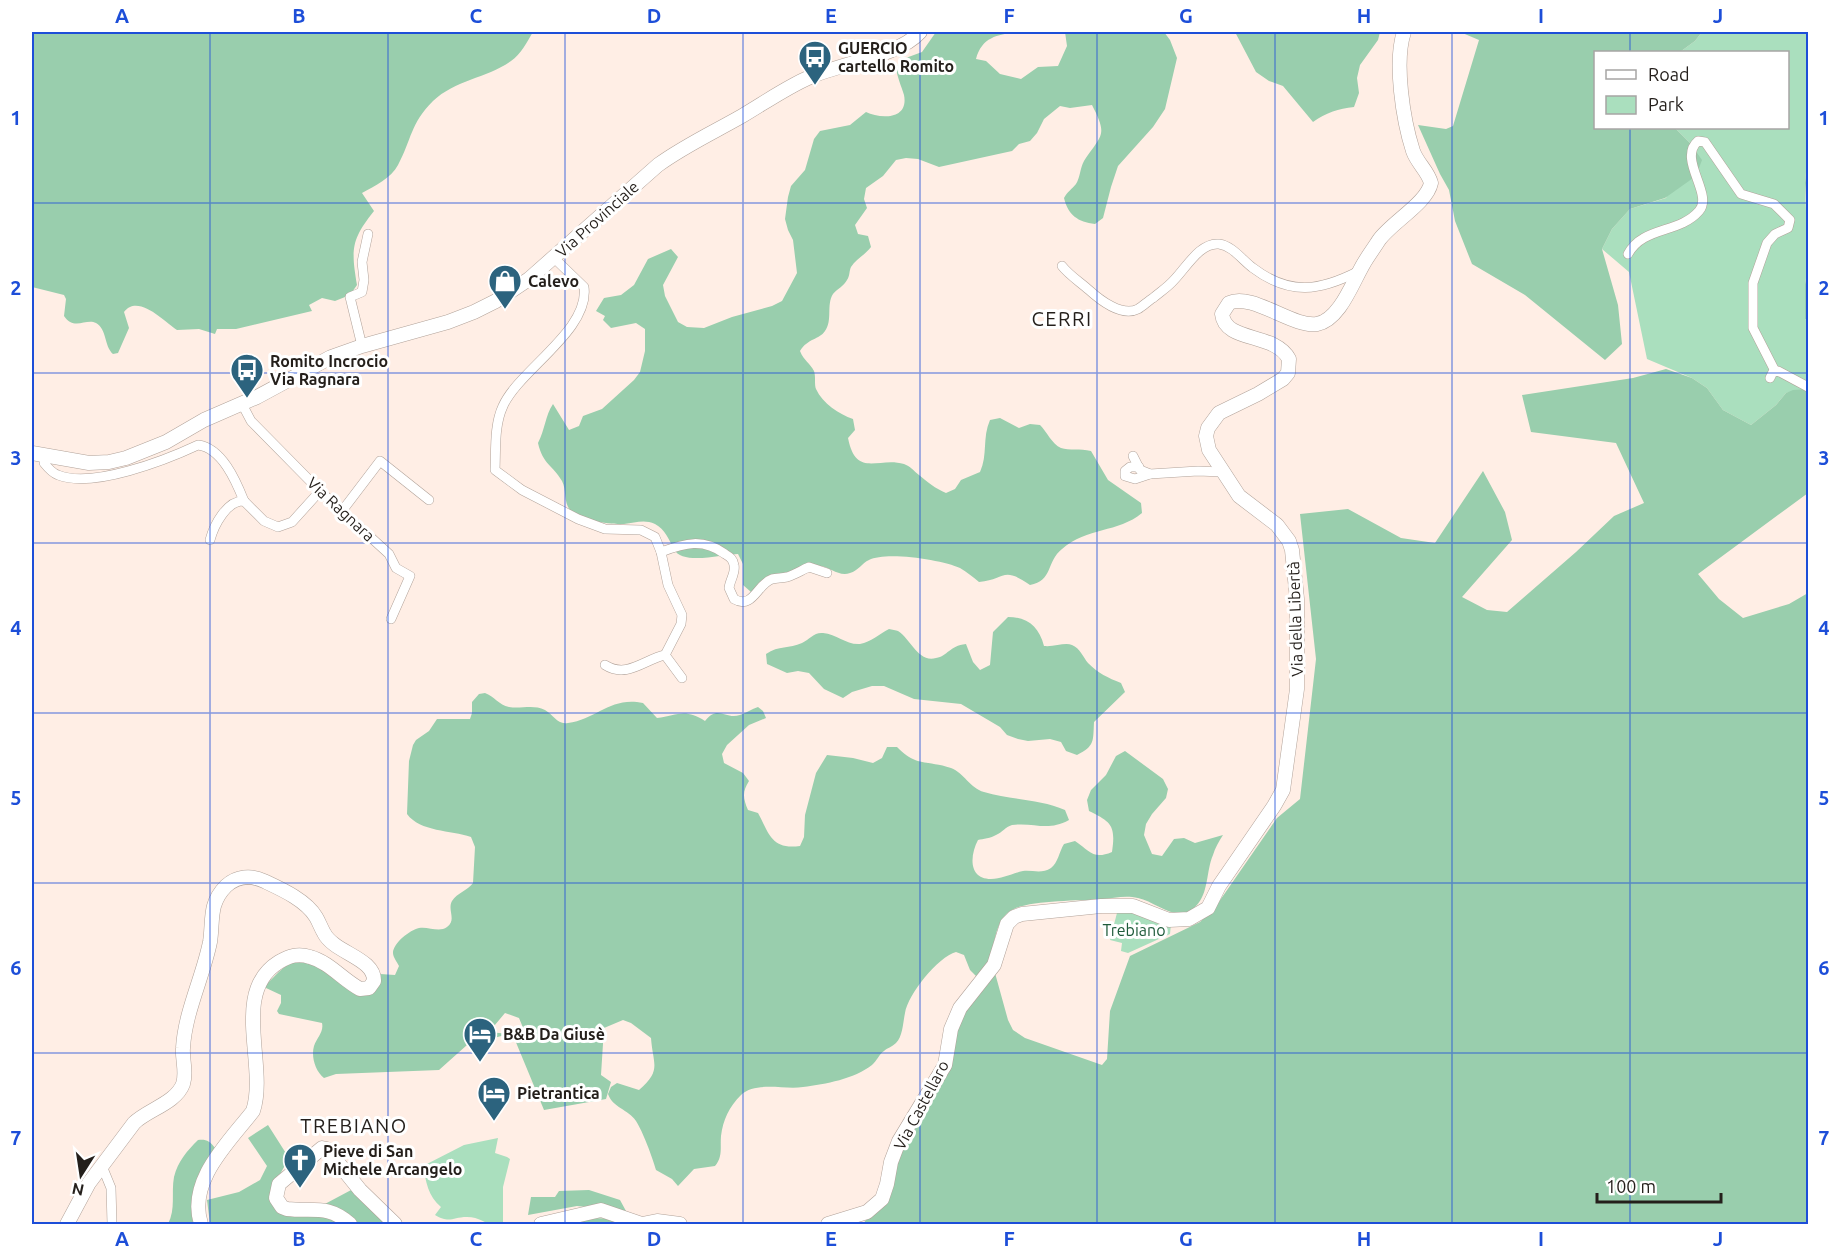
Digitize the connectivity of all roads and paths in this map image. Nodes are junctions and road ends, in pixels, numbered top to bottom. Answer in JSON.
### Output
{"nodes":[{"id":1,"x":920,"y":32,"type":"edge"},
{"id":2,"x":1404,"y":32,"type":"edge"},
{"id":3,"x":368,"y":234,"type":"dead end"},
{"id":4,"x":1628,"y":254,"type":"dead end"},
{"id":5,"x":554,"y":258,"type":"junction"},
{"id":6,"x":1062,"y":266,"type":"dead end"},
{"id":7,"x":1360,"y":270,"type":"junction"},
{"id":8,"x":362,"y":346,"type":"junction"},
{"id":9,"x":1809,"y":387,"type":"edge"},
{"id":10,"x":242,"y":404,"type":"junction"},
{"id":11,"x":38,"y":455,"type":"edge"},
{"id":12,"x":1133,"y":456,"type":"dead end"},
{"id":13,"x":1139,"y":467,"type":"junction"},
{"id":14,"x":1222,"y":472,"type":"junction"},
{"id":15,"x":1150,"y":474,"type":"junction"},
{"id":16,"x":320,"y":490,"type":"junction"},
{"id":17,"x":429,"y":500,"type":"dead end"},
{"id":18,"x":244,"y":501,"type":"junction"},
{"id":19,"x":342,"y":510,"type":"junction"},
{"id":20,"x":210,"y":540,"type":"dead end"},
{"id":21,"x":661,"y":552,"type":"junction"},
{"id":22,"x":827,"y":573,"type":"dead end"},
{"id":23,"x":392,"y":619,"type":"dead end"},
{"id":24,"x":665,"y":655,"type":"junction"},
{"id":25,"x":605,"y":665,"type":"dead end"},
{"id":26,"x":682,"y":678,"type":"dead end"},
{"id":27,"x":1284,"y":787,"type":"joint"},
{"id":28,"x":102,"y":1166,"type":"junction"},
{"id":29,"x":67,"y":1224,"type":"edge"},
{"id":30,"x":112,"y":1224,"type":"edge"},
{"id":31,"x":201,"y":1224,"type":"edge"},
{"id":32,"x":350,"y":1224,"type":"edge"},
{"id":33,"x":395,"y":1224,"type":"edge"},
{"id":34,"x":541,"y":1224,"type":"edge"},
{"id":35,"x":680,"y":1224,"type":"edge"},
{"id":36,"x":828,"y":1224,"type":"edge"}],
"edges":[{"from":1,"to":5,"type":"street","name":"Via Provinciale"},
{"from":2,"to":7,"type":"street","name":"Via della Libertà"},
{"from":3,"to":8,"type":"street"},
{"from":4,"to":9,"type":"street"},
{"from":5,"to":8,"type":"street","name":"Via Provinciale"},
{"from":5,"to":21,"type":"street"},
{"from":6,"to":7,"type":"street"},
{"from":7,"to":14,"type":"street","name":"Via della Libertà"},
{"from":8,"to":10,"type":"street","name":"Via Provinciale"},
{"from":10,"to":11,"type":"street","name":"Via Provinciale"},
{"from":10,"to":16,"type":"street","name":"Via Ragnara"},
{"from":11,"to":18,"type":"street"},
{"from":12,"to":13,"type":"street"},
{"from":13,"to":15,"type":"street"},
{"from":13,"to":15,"type":"street"},
{"from":14,"to":15,"type":"street"},
{"from":14,"to":27,"type":"street","name":"Via della Libertà"},
{"from":16,"to":18,"type":"street"},
{"from":16,"to":19,"type":"street","name":"Via Ragnara"},
{"from":17,"to":19,"type":"street"},
{"from":18,"to":20,"type":"street"},
{"from":19,"to":23,"type":"street","name":"Via Ragnara"},
{"from":21,"to":22,"type":"street"},
{"from":21,"to":24,"type":"street"},
{"from":24,"to":25,"type":"street"},
{"from":24,"to":26,"type":"street"},
{"from":27,"to":36,"type":"street","name":"Via Castellaro"},
{"from":28,"to":29,"type":"street"},
{"from":28,"to":30,"type":"street"},
{"from":28,"to":31,"type":"street"},
{"from":32,"to":33,"type":"street"},
{"from":34,"to":35,"type":"street"}]}
